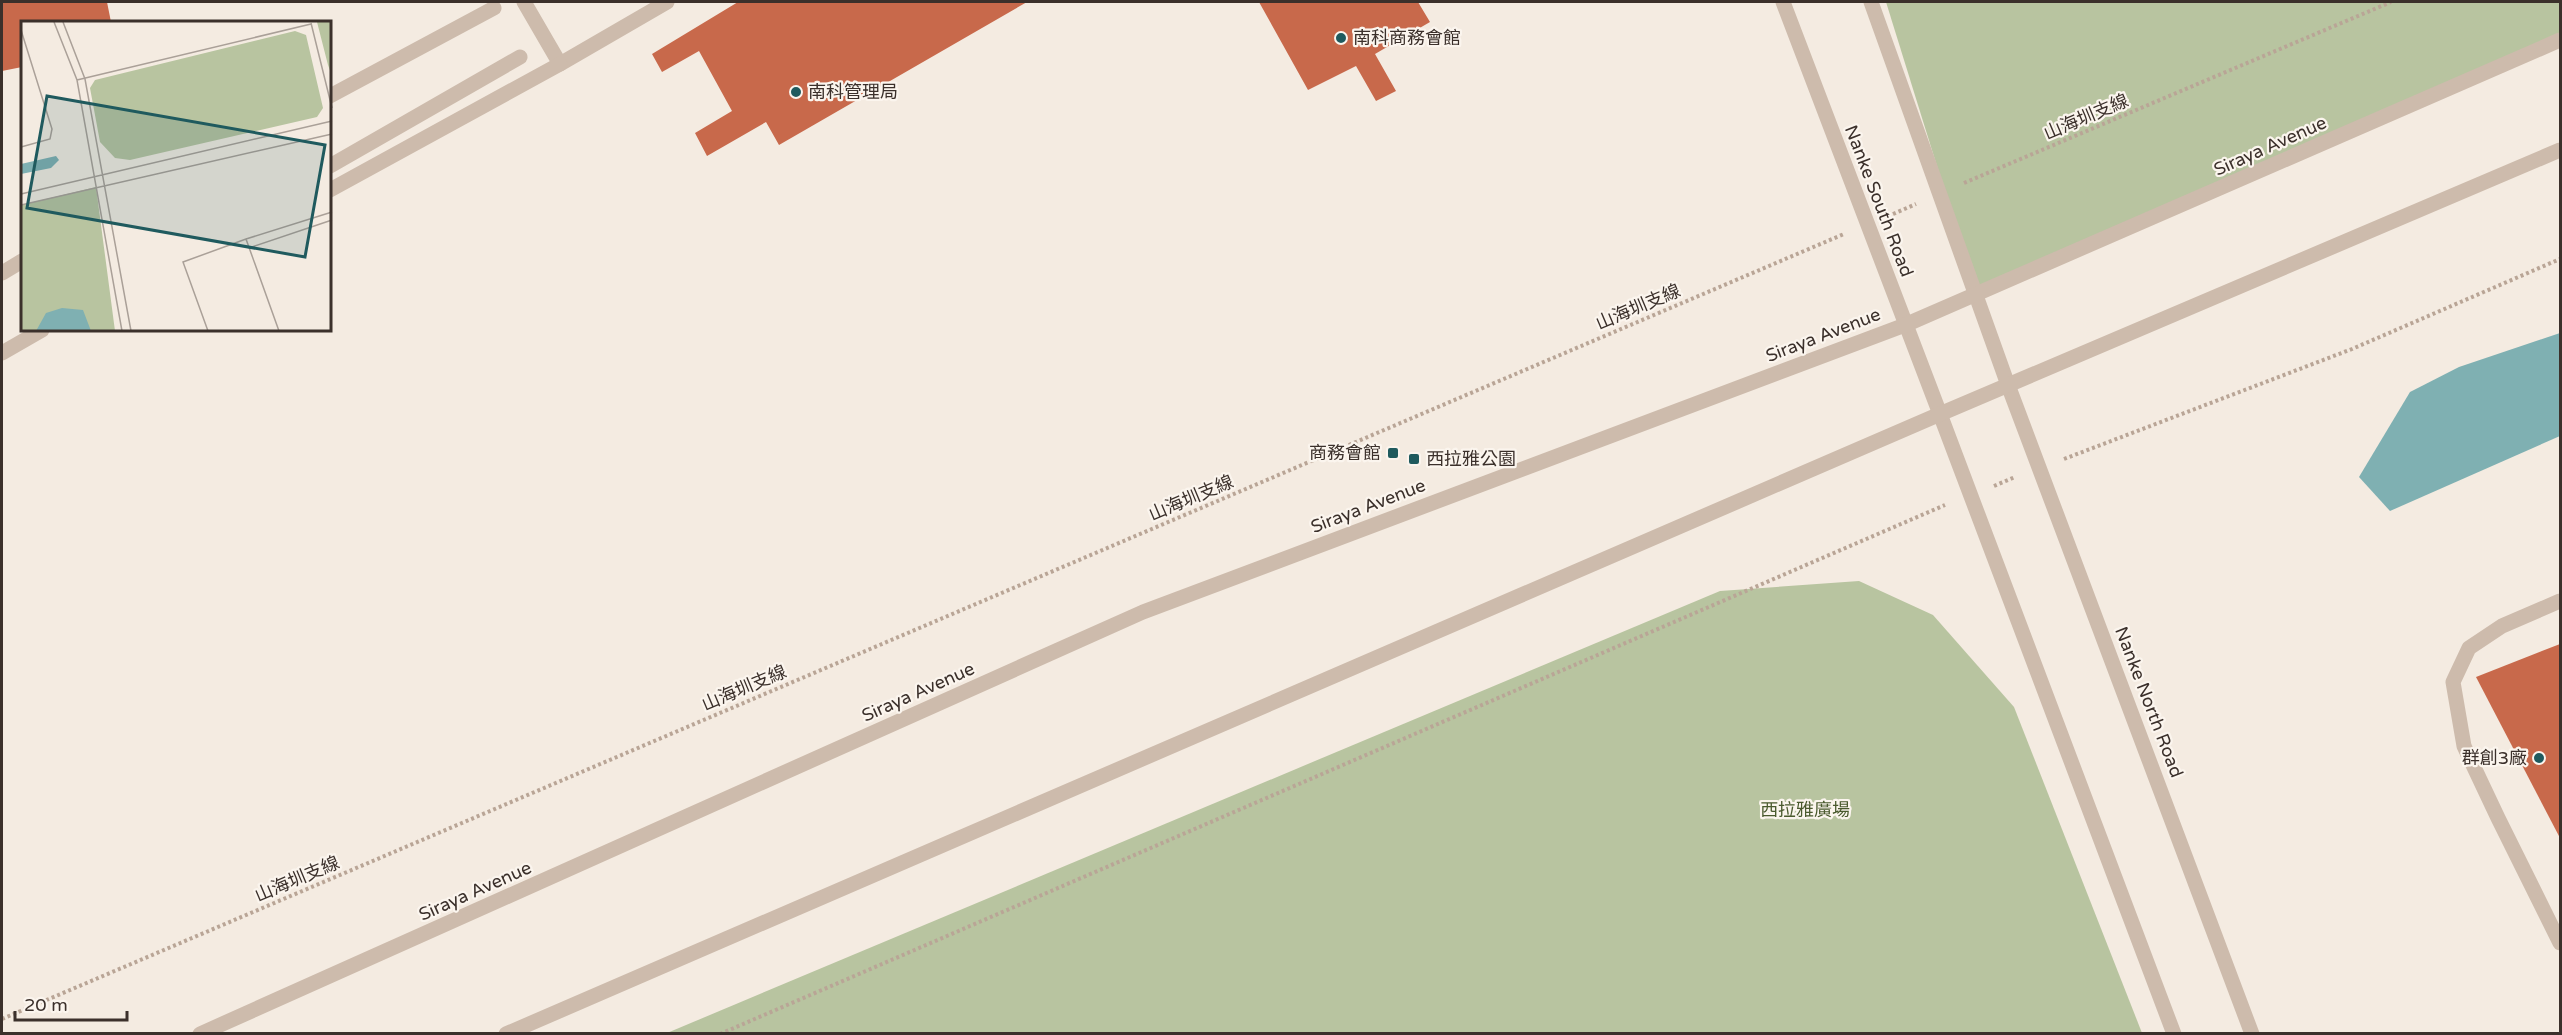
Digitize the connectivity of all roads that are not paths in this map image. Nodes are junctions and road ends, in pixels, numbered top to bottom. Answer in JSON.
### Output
{"nodes":[{"id":1,"x":524,"y":2,"type":"edge"},
{"id":2,"x":667,"y":2,"type":"edge"},
{"id":3,"x":1784,"y":2,"type":"edge"},
{"id":4,"x":1871,"y":2,"type":"edge"},
{"id":5,"x":494,"y":8,"type":"dead end"},
{"id":6,"x":2560,"y":40,"type":"edge"},
{"id":7,"x":520,"y":57,"type":"dead end"},
{"id":8,"x":560,"y":64,"type":"junction"},
{"id":9,"x":332,"y":95,"type":"edge"},
{"id":10,"x":2560,"y":150,"type":"edge"},
{"id":11,"x":332,"y":165,"type":"edge"},
{"id":12,"x":332,"y":189,"type":"edge"},
{"id":13,"x":21,"y":262,"type":"edge"},
{"id":14,"x":2,"y":273,"type":"edge"},
{"id":15,"x":1977,"y":295,"type":"junction"},
{"id":16,"x":1905,"y":325,"type":"junction"},
{"id":17,"x":39,"y":332,"type":"edge"},
{"id":18,"x":2,"y":353,"type":"edge"},
{"id":19,"x":2008,"y":385,"type":"junction"},
{"id":20,"x":1940,"y":414,"type":"junction"},
{"id":21,"x":2560,"y":601,"type":"edge"},
{"id":22,"x":2560,"y":942,"type":"edge"},
{"id":23,"x":200,"y":1034,"type":"edge"},
{"id":24,"x":506,"y":1034,"type":"edge"},
{"id":25,"x":2174,"y":1034,"type":"edge"},
{"id":26,"x":2252,"y":1034,"type":"edge"}],
"edges":[{"from":1,"to":8,"type":"street"},
{"from":2,"to":8,"type":"street"},
{"from":3,"to":16,"type":"street","name":"Nanke South Road"},
{"from":4,"to":15,"type":"street"},
{"from":5,"to":9,"type":"street"},
{"from":6,"to":15,"type":"street","name":"Siraya Avenue"},
{"from":7,"to":11,"type":"street"},
{"from":8,"to":12,"type":"street"},
{"from":10,"to":19,"type":"street"},
{"from":13,"to":14,"type":"street"},
{"from":15,"to":16,"type":"street","name":"Siraya Avenue"},
{"from":15,"to":19,"type":"street"},
{"from":16,"to":20,"type":"street","name":"Nanke South Road"},
{"from":16,"to":23,"type":"street","name":"Siraya Avenue"},
{"from":17,"to":18,"type":"street"},
{"from":19,"to":20,"type":"street"},
{"from":19,"to":26,"type":"street","name":"Nanke North Road"},
{"from":20,"to":24,"type":"street"},
{"from":20,"to":25,"type":"street"},
{"from":21,"to":22,"type":"street"}]}
